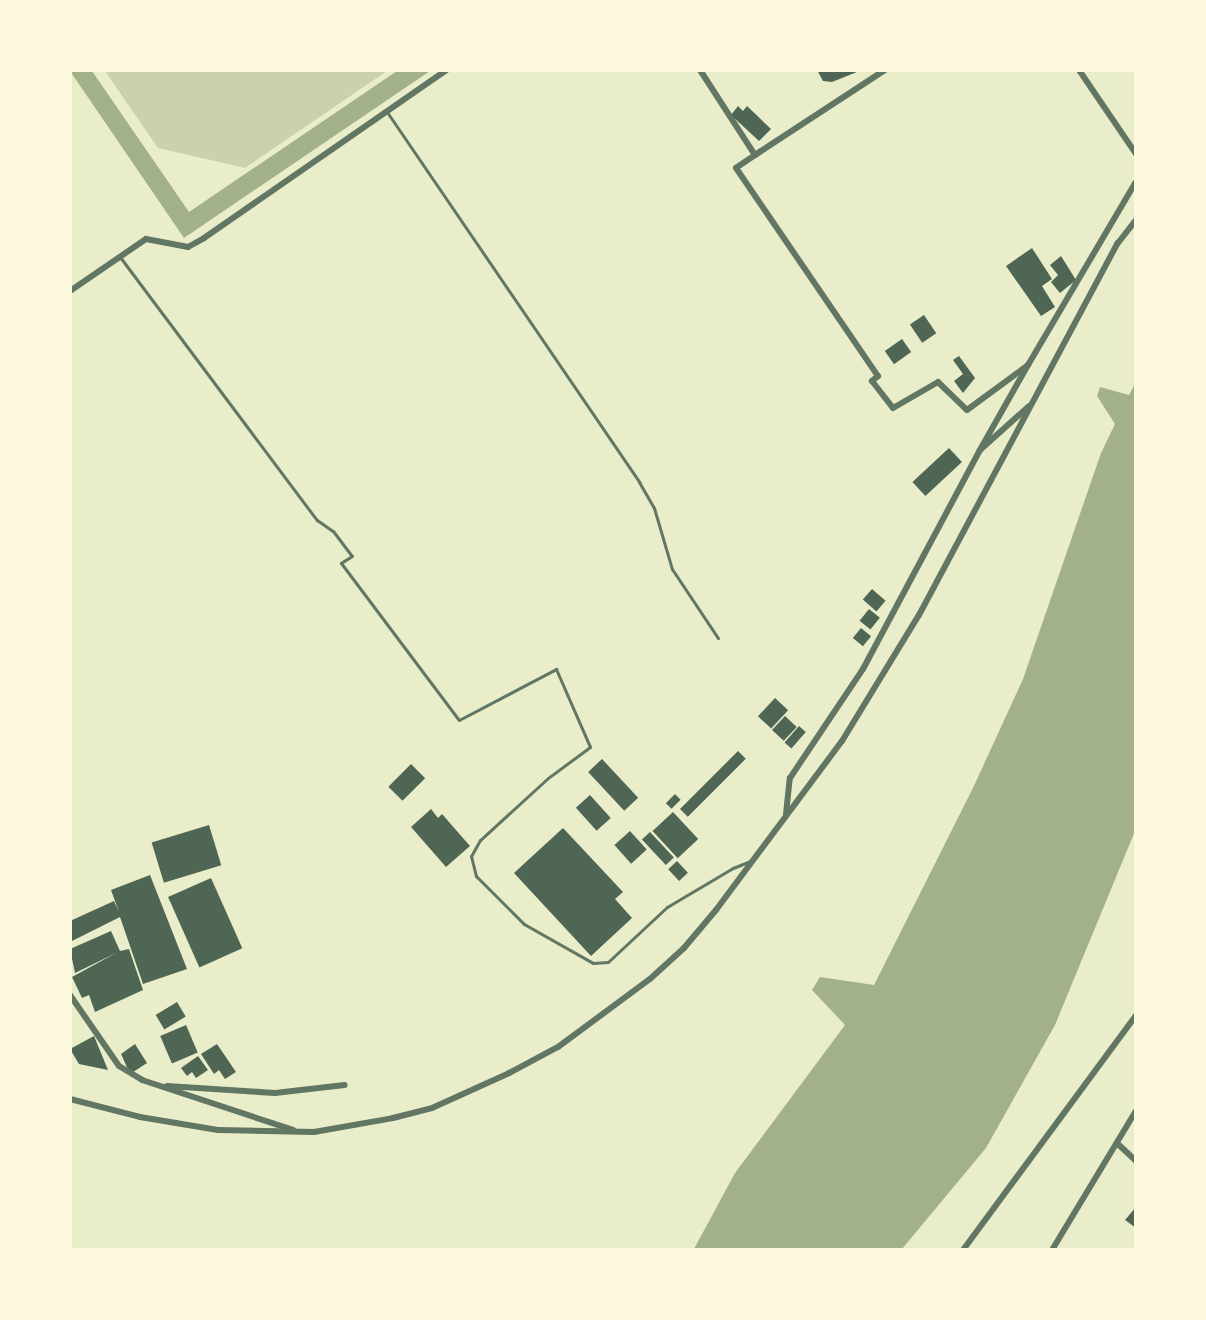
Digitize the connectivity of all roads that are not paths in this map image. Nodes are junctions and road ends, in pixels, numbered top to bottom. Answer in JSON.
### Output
{"nodes":[{"id":1,"x":447,"y":70,"type":"edge"},
{"id":2,"x":700,"y":70,"type":"edge"},
{"id":3,"x":885,"y":70,"type":"edge"},
{"id":4,"x":1079,"y":70,"type":"edge"},
{"id":5,"x":387,"y":112,"type":"junction"},
{"id":6,"x":761,"y":152,"type":"junction"},
{"id":7,"x":1136,"y":154,"type":"edge"},
{"id":8,"x":1136,"y":182,"type":"edge"},
{"id":9,"x":1136,"y":220,"type":"edge"},
{"id":10,"x":120,"y":257,"type":"junction"},
{"id":11,"x":70,"y":291,"type":"edge"},
{"id":12,"x":1028,"y":365,"type":"junction"},
{"id":13,"x":1033,"y":402,"type":"junction"},
{"id":14,"x":980,"y":450,"type":"junction"},
{"id":15,"x":718,"y":638,"type":"dead end"},
{"id":16,"x":786,"y":815,"type":"junction"},
{"id":17,"x":752,"y":861,"type":"junction"},
{"id":18,"x":70,"y":995,"type":"edge"},
{"id":19,"x":1136,"y":1016,"type":"edge"},
{"id":20,"x":158,"y":1085,"type":"junction"},
{"id":21,"x":345,"y":1085,"type":"dead end"},
{"id":22,"x":70,"y":1099,"type":"edge"},
{"id":23,"x":1136,"y":1111,"type":"edge"},
{"id":24,"x":298,"y":1132,"type":"junction"},
{"id":25,"x":1119,"y":1145,"type":"junction"},
{"id":26,"x":1136,"y":1161,"type":"edge"},
{"id":27,"x":963,"y":1250,"type":"edge"},
{"id":28,"x":1052,"y":1250,"type":"edge"}],
"edges":[{"from":1,"to":5,"type":"street"},
{"from":2,"to":6,"type":"street"},
{"from":3,"to":6,"type":"street"},
{"from":4,"to":7,"type":"street"},
{"from":5,"to":10,"type":"street"},
{"from":5,"to":15,"type":"lane"},
{"from":6,"to":12,"type":"street"},
{"from":8,"to":12,"type":"street"},
{"from":9,"to":13,"type":"street"},
{"from":10,"to":11,"type":"street"},
{"from":10,"to":17,"type":"lane"},
{"from":12,"to":14,"type":"street"},
{"from":13,"to":14,"type":"street"},
{"from":13,"to":16,"type":"street"},
{"from":14,"to":16,"type":"street"},
{"from":16,"to":17,"type":"street"},
{"from":17,"to":24,"type":"street"},
{"from":18,"to":20,"type":"street"},
{"from":19,"to":27,"type":"street"},
{"from":20,"to":21,"type":"street"},
{"from":20,"to":24,"type":"street"},
{"from":22,"to":24,"type":"street"},
{"from":23,"to":25,"type":"street"},
{"from":25,"to":26,"type":"street"},
{"from":25,"to":28,"type":"street"}]}
